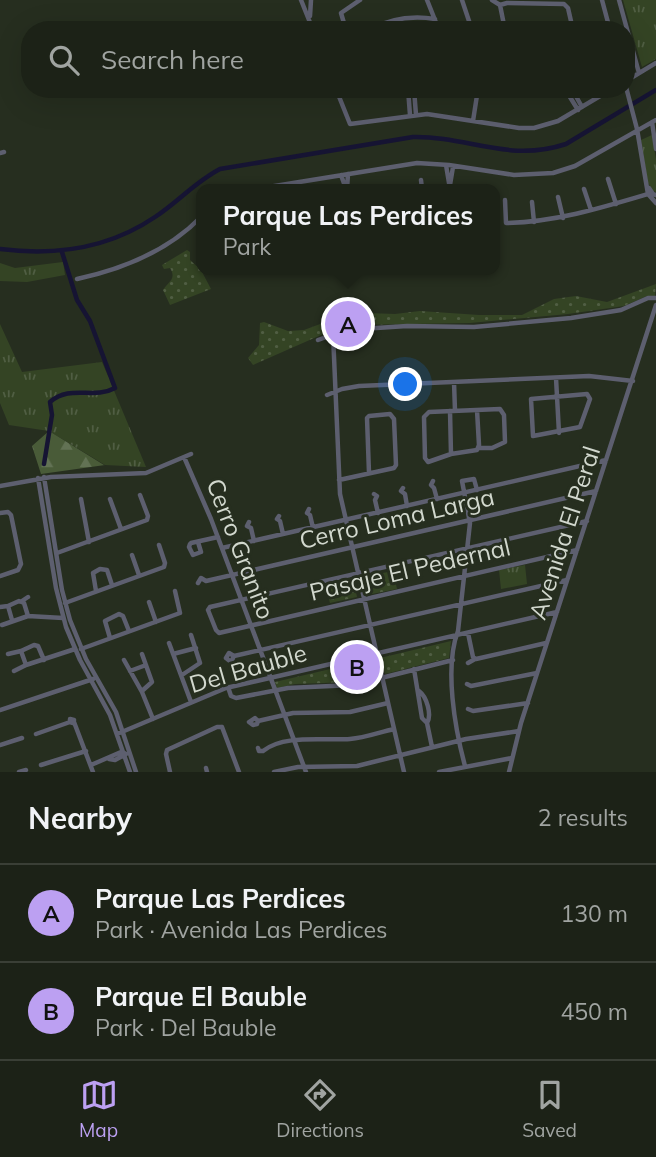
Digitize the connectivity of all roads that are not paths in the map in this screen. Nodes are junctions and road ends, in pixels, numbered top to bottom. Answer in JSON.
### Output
{"nodes":[{"id":1,"x":312,"y":0,"type":"edge"},
{"id":2,"x":360,"y":0,"type":"edge"},
{"id":3,"x":426,"y":0,"type":"edge"},
{"id":4,"x":462,"y":0,"type":"edge"},
{"id":5,"x":492,"y":0,"type":"edge"},
{"id":6,"x":603,"y":0,"type":"edge"},
{"id":7,"x":619,"y":0,"type":"edge"},
{"id":8,"x":303,"y":1,"type":"edge"},
{"id":9,"x":500,"y":5,"type":"junction"},
{"id":10,"x":435,"y":19,"type":"joint"},
{"id":11,"x":309,"y":20,"type":"joint"},
{"id":12,"x":344,"y":21,"type":"edge"},
{"id":13,"x":393,"y":21,"type":"edge"},
{"id":14,"x":469,"y":21,"type":"edge"},
{"id":15,"x":503,"y":21,"type":"edge"},
{"id":16,"x":570,"y":21,"type":"edge"},
{"id":17,"x":608,"y":21,"type":"edge"},
{"id":18,"x":625,"y":21,"type":"edge"},
{"id":19,"x":635,"y":58,"type":"edge"},
{"id":20,"x":656,"y":63,"type":"edge"},
{"id":21,"x":639,"y":73,"type":"junction"},
{"id":22,"x":635,"y":75,"type":"edge"},
{"id":23,"x":340,"y":98,"type":"edge"},
{"id":24,"x":410,"y":98,"type":"edge"},
{"id":25,"x":414,"y":98,"type":"edge"},
{"id":26,"x":477,"y":98,"type":"edge"},
{"id":27,"x":572,"y":98,"type":"edge"},
{"id":28,"x":576,"y":98,"type":"edge"},
{"id":29,"x":597,"y":98,"type":"edge"},
{"id":30,"x":629,"y":98,"type":"edge"},
{"id":31,"x":580,"y":108,"type":"junction"},
{"id":32,"x":413,"y":115,"type":"junction"},
{"id":33,"x":473,"y":121,"type":"junction"},
{"id":34,"x":654,"y":121,"type":"edge"},
{"id":35,"x":636,"y":126,"type":"junction"},
{"id":36,"x":656,"y":149,"type":"edge"},
{"id":37,"x":446,"y":165,"type":"junction"},
{"id":38,"x":453,"y":166,"type":"junction"},
{"id":39,"x":348,"y":174,"type":"junction"},
{"id":40,"x":341,"y":175,"type":"junction"},
{"id":41,"x":608,"y":179,"type":"dead end"},
{"id":42,"x":421,"y":180,"type":"dead end"},
{"id":43,"x":286,"y":184,"type":"edge"},
{"id":44,"x":345,"y":184,"type":"edge"},
{"id":45,"x":347,"y":184,"type":"edge"},
{"id":46,"x":421,"y":184,"type":"edge"},
{"id":47,"x":448,"y":184,"type":"edge"},
{"id":48,"x":450,"y":184,"type":"edge"},
{"id":49,"x":647,"y":185,"type":"junction"},
{"id":50,"x":584,"y":189,"type":"dead end"},
{"id":51,"x":648,"y":194,"type":"junction"},
{"id":52,"x":656,"y":195,"type":"edge"},
{"id":53,"x":558,"y":197,"type":"dead end"},
{"id":54,"x":505,"y":200,"type":"dead end"},
{"id":55,"x":532,"y":202,"type":"dead end"},
{"id":56,"x":656,"y":203,"type":"edge"},
{"id":57,"x":616,"y":204,"type":"junction"},
{"id":58,"x":591,"y":210,"type":"junction"},
{"id":59,"x":562,"y":218,"type":"junction"},
{"id":60,"x":196,"y":221,"type":"edge"},
{"id":61,"x":534,"y":222,"type":"junction"},
{"id":62,"x":77,"y":278,"type":"dead end"},
{"id":63,"x":656,"y":298,"type":"edge"},
{"id":64,"x":656,"y":305,"type":"edge"},
{"id":65,"x":333,"y":334,"type":"junction"},
{"id":66,"x":318,"y":340,"type":"dead end"},
{"id":67,"x":556,"y":378,"type":"junction"},
{"id":68,"x":632,"y":381,"type":"junction"},
{"id":69,"x":454,"y":382,"type":"junction"},
{"id":70,"x":335,"y":391,"type":"junction"},
{"id":71,"x":327,"y":394,"type":"dead end"},
{"id":72,"x":557,"y":396,"type":"junction"},
{"id":73,"x":477,"y":410,"type":"junction"},
{"id":74,"x":453,"y":411,"type":"junction"},
{"id":75,"x":559,"y":432,"type":"junction"},
{"id":76,"x":479,"y":448,"type":"junction"},
{"id":77,"x":191,"y":454,"type":"dead end"},
{"id":78,"x":451,"y":454,"type":"junction"},
{"id":79,"x":184,"y":457,"type":"junction"},
{"id":80,"x":607,"y":460,"type":"junction"},
{"id":81,"x":369,"y":473,"type":"junction"},
{"id":82,"x":41,"y":478,"type":"junction"},
{"id":83,"x":340,"y":480,"type":"junction"},
{"id":84,"x":0,"y":486,"type":"edge"},
{"id":85,"x":434,"y":488,"type":"dead end"},
{"id":86,"x":477,"y":490,"type":"junction"},
{"id":87,"x":404,"y":491,"type":"dead end"},
{"id":88,"x":597,"y":491,"type":"junction"},
{"id":89,"x":464,"y":493,"type":"junction"},
{"id":90,"x":140,"y":495,"type":"dead end"},
{"id":91,"x":81,"y":499,"type":"dead end"},
{"id":92,"x":110,"y":499,"type":"dead end"},
{"id":93,"x":437,"y":499,"type":"junction"},
{"id":94,"x":375,"y":500,"type":"dead end"},
{"id":95,"x":407,"y":506,"type":"junction"},
{"id":96,"x":0,"y":513,"type":"edge"},
{"id":97,"x":378,"y":513,"type":"junction"},
{"id":98,"x":310,"y":515,"type":"dead end"},
{"id":99,"x":346,"y":520,"type":"junction"},
{"id":100,"x":470,"y":520,"type":"junction"},
{"id":101,"x":587,"y":521,"type":"junction"},
{"id":102,"x":280,"y":522,"type":"dead end"},
{"id":103,"x":251,"y":528,"type":"dead end"},
{"id":104,"x":313,"y":528,"type":"junction"},
{"id":105,"x":121,"y":530,"type":"junction"},
{"id":106,"x":283,"y":534,"type":"junction"},
{"id":107,"x":218,"y":537,"type":"junction"},
{"id":108,"x":89,"y":541,"type":"junction"},
{"id":109,"x":254,"y":541,"type":"junction"},
{"id":110,"x":198,"y":542,"type":"dead end"},
{"id":111,"x":159,"y":545,"type":"dead end"},
{"id":112,"x":352,"y":547,"type":"junction"},
{"id":113,"x":222,"y":548,"type":"junction"},
{"id":114,"x":467,"y":549,"type":"junction"},
{"id":115,"x":577,"y":550,"type":"junction"},
{"id":116,"x":57,"y":552,"type":"junction"},
{"id":117,"x":132,"y":555,"type":"dead end"},
{"id":118,"x":359,"y":573,"type":"junction"},
{"id":119,"x":232,"y":574,"type":"junction"},
{"id":120,"x":139,"y":575,"type":"junction"},
{"id":121,"x":0,"y":576,"type":"edge"},
{"id":122,"x":464,"y":576,"type":"junction"},
{"id":123,"x":568,"y":580,"type":"junction"},
{"id":124,"x":206,"y":581,"type":"dead end"},
{"id":125,"x":112,"y":585,"type":"junction"},
{"id":126,"x":175,"y":591,"type":"dead end"},
{"id":127,"x":96,"y":592,"type":"junction"},
{"id":128,"x":28,"y":597,"type":"dead end"},
{"id":129,"x":364,"y":599,"type":"junction"},
{"id":130,"x":242,"y":600,"type":"junction"},
{"id":131,"x":22,"y":601,"type":"junction"},
{"id":132,"x":149,"y":602,"type":"dead end"},
{"id":133,"x":65,"y":603,"type":"junction"},
{"id":134,"x":461,"y":605,"type":"junction"},
{"id":135,"x":8,"y":606,"type":"junction"},
{"id":136,"x":0,"y":607,"type":"edge"},
{"id":137,"x":557,"y":612,"type":"junction"},
{"id":138,"x":28,"y":616,"type":"junction"},
{"id":139,"x":63,"y":618,"type":"junction"},
{"id":140,"x":12,"y":620,"type":"junction"},
{"id":141,"x":156,"y":622,"type":"junction"},
{"id":142,"x":2,"y":625,"type":"dead end"},
{"id":143,"x":251,"y":625,"type":"junction"},
{"id":144,"x":370,"y":625,"type":"junction"},
{"id":145,"x":129,"y":631,"type":"junction"},
{"id":146,"x":468,"y":633,"type":"junction"},
{"id":147,"x":191,"y":635,"type":"dead end"},
{"id":148,"x":456,"y":635,"type":"junction"},
{"id":149,"x":110,"y":638,"type":"junction"},
{"id":150,"x":169,"y":643,"type":"dead end"},
{"id":151,"x":547,"y":643,"type":"junction"},
{"id":152,"x":196,"y":648,"type":"junction"},
{"id":153,"x":78,"y":649,"type":"junction"},
{"id":154,"x":260,"y":650,"type":"junction"},
{"id":155,"x":21,"y":651,"type":"junction"},
{"id":156,"x":377,"y":653,"type":"junction"},
{"id":157,"x":8,"y":654,"type":"dead end"},
{"id":158,"x":142,"y":654,"type":"dead end"},
{"id":159,"x":173,"y":654,"type":"junction"},
{"id":160,"x":234,"y":656,"type":"dead end"},
{"id":161,"x":475,"y":659,"type":"junction"},
{"id":162,"x":44,"y":660,"type":"junction"},
{"id":163,"x":124,"y":660,"type":"dead end"},
{"id":164,"x":453,"y":660,"type":"junction"},
{"id":165,"x":468,"y":663,"type":"dead end"},
{"id":166,"x":26,"y":665,"type":"junction"},
{"id":167,"x":146,"y":665,"type":"junction"},
{"id":168,"x":414,"y":669,"type":"junction"},
{"id":169,"x":14,"y":671,"type":"dead end"},
{"id":170,"x":130,"y":671,"type":"junction"},
{"id":171,"x":537,"y":673,"type":"junction"},
{"id":172,"x":181,"y":676,"type":"junction"},
{"id":173,"x":382,"y":677,"type":"junction"},
{"id":174,"x":97,"y":678,"type":"junction"},
{"id":175,"x":271,"y":678,"type":"junction"},
{"id":176,"x":91,"y":680,"type":"junction"},
{"id":177,"x":467,"y":684,"type":"dead end"},
{"id":178,"x":228,"y":687,"type":"junction"},
{"id":179,"x":275,"y":690,"type":"junction"},
{"id":180,"x":142,"y":692,"type":"junction"},
{"id":181,"x":191,"y":702,"type":"junction"},
{"id":182,"x":388,"y":703,"type":"junction"},
{"id":183,"x":528,"y":703,"type":"junction"},
{"id":184,"x":468,"y":709,"type":"dead end"},
{"id":185,"x":0,"y":710,"type":"edge"},
{"id":186,"x":285,"y":715,"type":"junction"},
{"id":187,"x":153,"y":719,"type":"junction"},
{"id":188,"x":258,"y":721,"type":"dead end"},
{"id":189,"x":394,"y":729,"type":"junction"},
{"id":190,"x":519,"y":731,"type":"junction"},
{"id":191,"x":120,"y":733,"type":"junction"},
{"id":192,"x":36,"y":734,"type":"dead end"},
{"id":193,"x":22,"y":738,"type":"dead end"},
{"id":194,"x":458,"y":740,"type":"junction"},
{"id":195,"x":294,"y":741,"type":"junction"},
{"id":196,"x":0,"y":745,"type":"edge"},
{"id":197,"x":267,"y":746,"type":"dead end"},
{"id":198,"x":432,"y":747,"type":"junction"},
{"id":199,"x":86,"y":751,"type":"junction"},
{"id":200,"x":127,"y":753,"type":"junction"},
{"id":201,"x":400,"y":755,"type":"junction"},
{"id":202,"x":512,"y":758,"type":"junction"},
{"id":203,"x":41,"y":765,"type":"dead end"},
{"id":204,"x":91,"y":765,"type":"junction"},
{"id":205,"x":465,"y":766,"type":"junction"},
{"id":206,"x":305,"y":769,"type":"edge"},
{"id":207,"x":26,"y":770,"type":"dead end"},
{"id":208,"x":19,"y":772,"type":"edge"},
{"id":209,"x":93,"y":772,"type":"edge"},
{"id":210,"x":130,"y":772,"type":"edge"},
{"id":211,"x":136,"y":772,"type":"edge"},
{"id":212,"x":170,"y":772,"type":"edge"},
{"id":213,"x":239,"y":772,"type":"edge"},
{"id":214,"x":274,"y":772,"type":"edge"},
{"id":215,"x":404,"y":772,"type":"edge"},
{"id":216,"x":439,"y":772,"type":"edge"},
{"id":217,"x":509,"y":772,"type":"edge"}],
"edges":[{"from":1,"to":11,"type":"street"},
{"from":2,"to":12,"type":"street"},
{"from":3,"to":10,"type":"street"},
{"from":4,"to":14,"type":"street"},
{"from":5,"to":9,"type":"street"},
{"from":6,"to":17,"type":"street"},
{"from":7,"to":18,"type":"street"},
{"from":8,"to":11,"type":"street"},
{"from":9,"to":15,"type":"street"},
{"from":9,"to":16,"type":"street"},
{"from":10,"to":13,"type":"street"},
{"from":19,"to":21,"type":"street"},
{"from":20,"to":21,"type":"street"},
{"from":21,"to":22,"type":"street"},
{"from":23,"to":32,"type":"street"},
{"from":24,"to":32,"type":"street"},
{"from":25,"to":32,"type":"street"},
{"from":26,"to":33,"type":"street"},
{"from":27,"to":31,"type":"street"},
{"from":28,"to":31,"type":"street"},
{"from":29,"to":31,"type":"street"},
{"from":30,"to":35,"type":"street"},
{"from":31,"to":33,"type":"street"},
{"from":32,"to":33,"type":"street"},
{"from":34,"to":35,"type":"street"},
{"from":34,"to":36,"type":"street"},
{"from":35,"to":38,"type":"street"},
{"from":35,"to":49,"type":"street"},
{"from":37,"to":38,"type":"street"},
{"from":37,"to":39,"type":"street"},
{"from":37,"to":47,"type":"street"},
{"from":38,"to":48,"type":"street"},
{"from":39,"to":40,"type":"street"},
{"from":39,"to":45,"type":"street"},
{"from":40,"to":43,"type":"street"},
{"from":40,"to":44,"type":"street"},
{"from":41,"to":57,"type":"street"},
{"from":42,"to":46,"type":"street"},
{"from":49,"to":51,"type":"street"},
{"from":49,"to":52,"type":"street"},
{"from":50,"to":58,"type":"street"},
{"from":51,"to":56,"type":"street"},
{"from":51,"to":57,"type":"street"},
{"from":53,"to":59,"type":"street"},
{"from":54,"to":61,"type":"street"},
{"from":55,"to":61,"type":"street"},
{"from":57,"to":58,"type":"street"},
{"from":58,"to":59,"type":"street"},
{"from":59,"to":61,"type":"street"},
{"from":60,"to":62,"type":"street"},
{"from":63,"to":65,"type":"street"},
{"from":64,"to":68,"type":"street","name":"Avenida El Peral"},
{"from":65,"to":66,"type":"street"},
{"from":65,"to":70,"type":"street"},
{"from":67,"to":68,"type":"street"},
{"from":67,"to":69,"type":"street"},
{"from":67,"to":72,"type":"street"},
{"from":68,"to":80,"type":"street","name":"Avenida El Peral"},
{"from":69,"to":70,"type":"street"},
{"from":69,"to":74,"type":"street"},
{"from":70,"to":71,"type":"street"},
{"from":70,"to":83,"type":"street"},
{"from":72,"to":75,"type":"street"},
{"from":72,"to":75,"type":"street"},
{"from":72,"to":75,"type":"street"},
{"from":73,"to":74,"type":"street"},
{"from":73,"to":76,"type":"street"},
{"from":73,"to":76,"type":"street"},
{"from":74,"to":78,"type":"street"},
{"from":74,"to":78,"type":"street"},
{"from":76,"to":78,"type":"street"},
{"from":77,"to":79,"type":"street"},
{"from":79,"to":82,"type":"street"},
{"from":79,"to":107,"type":"street","name":"Cerro Granito"},
{"from":80,"to":86,"type":"street"},
{"from":80,"to":88,"type":"street","name":"Avenida El Peral"},
{"from":81,"to":81,"type":"street"},
{"from":81,"to":83,"type":"street"},
{"from":82,"to":84,"type":"street"},
{"from":82,"to":116,"type":"street"},
{"from":82,"to":139,"type":"street"},
{"from":83,"to":99,"type":"street"},
{"from":85,"to":93,"type":"street"},
{"from":86,"to":89,"type":"street"},
{"from":86,"to":89,"type":"street"},
{"from":87,"to":95,"type":"street"},
{"from":88,"to":100,"type":"street","name":"Cerro Loma Larga"},
{"from":88,"to":101,"type":"street","name":"Avenida El Peral"},
{"from":89,"to":93,"type":"street"},
{"from":89,"to":100,"type":"street"},
{"from":90,"to":105,"type":"street"},
{"from":91,"to":108,"type":"street"},
{"from":92,"to":105,"type":"street"},
{"from":93,"to":95,"type":"street"},
{"from":94,"to":97,"type":"street"},
{"from":95,"to":97,"type":"street"},
{"from":96,"to":121,"type":"street"},
{"from":97,"to":99,"type":"street"},
{"from":98,"to":104,"type":"street"},
{"from":99,"to":104,"type":"street"},
{"from":99,"to":112,"type":"street"},
{"from":100,"to":112,"type":"street","name":"Cerro Loma Larga"},
{"from":100,"to":114,"type":"street"},
{"from":101,"to":114,"type":"street"},
{"from":101,"to":115,"type":"street","name":"Avenida El Peral"},
{"from":102,"to":106,"type":"street"},
{"from":103,"to":109,"type":"street"},
{"from":104,"to":106,"type":"street"},
{"from":105,"to":108,"type":"street"},
{"from":106,"to":109,"type":"street"},
{"from":107,"to":110,"type":"street"},
{"from":107,"to":113,"type":"street","name":"Cerro Granito"},
{"from":108,"to":116,"type":"street"},
{"from":109,"to":113,"type":"street"},
{"from":111,"to":120,"type":"street"},
{"from":112,"to":118,"type":"street"},
{"from":112,"to":119,"type":"street","name":"Cerro Loma Larga"},
{"from":113,"to":119,"type":"street","name":"Cerro Granito"},
{"from":114,"to":118,"type":"street"},
{"from":114,"to":122,"type":"street"},
{"from":115,"to":122,"type":"street","name":"Pasaje El Pedernal"},
{"from":115,"to":123,"type":"street","name":"Avenida El Peral"},
{"from":116,"to":133,"type":"street"},
{"from":117,"to":120,"type":"street"},
{"from":118,"to":129,"type":"street"},
{"from":118,"to":130,"type":"street"},
{"from":119,"to":124,"type":"street","name":"Cerro Loma Larga"},
{"from":119,"to":130,"type":"street","name":"Cerro Granito"},
{"from":120,"to":125,"type":"street"},
{"from":122,"to":129,"type":"street","name":"Pasaje El Pedernal"},
{"from":122,"to":134,"type":"street"},
{"from":123,"to":134,"type":"street"},
{"from":123,"to":137,"type":"street","name":"Avenida El Peral"},
{"from":125,"to":127,"type":"street"},
{"from":125,"to":127,"type":"street"},
{"from":126,"to":141,"type":"street"},
{"from":127,"to":133,"type":"street"},
{"from":128,"to":131,"type":"street"},
{"from":129,"to":143,"type":"street","name":"Pasaje El Pedernal"},
{"from":129,"to":144,"type":"street"},
{"from":130,"to":143,"type":"street","name":"Cerro Granito"},
{"from":130,"to":143,"type":"street","name":"Pasaje El Pedernal"},
{"from":131,"to":135,"type":"street"},
{"from":131,"to":138,"type":"street"},
{"from":132,"to":141,"type":"street"},
{"from":133,"to":153,"type":"street"},
{"from":134,"to":144,"type":"street"},
{"from":134,"to":148,"type":"street"},
{"from":135,"to":136,"type":"street"},
{"from":135,"to":140,"type":"street"},
{"from":137,"to":146,"type":"street","name":"Del Bauble"},
{"from":137,"to":151,"type":"street","name":"Avenida El Peral"},
{"from":138,"to":139,"type":"street"},
{"from":138,"to":140,"type":"street"},
{"from":139,"to":153,"type":"street"},
{"from":140,"to":142,"type":"street"},
{"from":141,"to":145,"type":"street"},
{"from":143,"to":154,"type":"street","name":"Cerro Granito"},
{"from":144,"to":154,"type":"street"},
{"from":144,"to":156,"type":"street"},
{"from":145,"to":149,"type":"street"},
{"from":145,"to":149,"type":"street"},
{"from":146,"to":148,"type":"street","name":"Del Bauble"},
{"from":146,"to":161,"type":"street"},
{"from":147,"to":152,"type":"street"},
{"from":148,"to":156,"type":"street","name":"Del Bauble"},
{"from":148,"to":164,"type":"street"},
{"from":149,"to":153,"type":"street"},
{"from":150,"to":159,"type":"street"},
{"from":151,"to":161,"type":"street"},
{"from":151,"to":171,"type":"street","name":"Avenida El Peral"},
{"from":152,"to":159,"type":"street"},
{"from":152,"to":172,"type":"street"},
{"from":153,"to":162,"type":"street"},
{"from":153,"to":174,"type":"street"},
{"from":153,"to":176,"type":"street"},
{"from":154,"to":160,"type":"street"},
{"from":154,"to":175,"type":"street","name":"Cerro Granito"},
{"from":155,"to":157,"type":"street"},
{"from":155,"to":162,"type":"street"},
{"from":155,"to":166,"type":"street"},
{"from":156,"to":173,"type":"street"},
{"from":156,"to":175,"type":"street","name":"Del Bauble"},
{"from":158,"to":167,"type":"street"},
{"from":159,"to":172,"type":"street"},
{"from":161,"to":165,"type":"street"},
{"from":162,"to":166,"type":"street"},
{"from":163,"to":170,"type":"street"},
{"from":164,"to":168,"type":"street"},
{"from":164,"to":194,"type":"street"},
{"from":166,"to":169,"type":"street"},
{"from":167,"to":170,"type":"street"},
{"from":167,"to":180,"type":"street"},
{"from":168,"to":173,"type":"street"},
{"from":168,"to":198,"type":"street"},
{"from":170,"to":180,"type":"street"},
{"from":171,"to":177,"type":"street"},
{"from":171,"to":183,"type":"street","name":"Avenida El Peral"},
{"from":172,"to":181,"type":"street"},
{"from":173,"to":179,"type":"street"},
{"from":173,"to":182,"type":"street"},
{"from":174,"to":176,"type":"street"},
{"from":174,"to":191,"type":"street"},
{"from":175,"to":178,"type":"street","name":"Del Bauble"},
{"from":175,"to":179,"type":"street","name":"Cerro Granito"},
{"from":176,"to":185,"type":"street"},
{"from":176,"to":191,"type":"street"},
{"from":178,"to":179,"type":"street"},
{"from":178,"to":181,"type":"street","name":"Del Bauble"},
{"from":179,"to":186,"type":"street","name":"Cerro Granito"},
{"from":180,"to":187,"type":"street"},
{"from":181,"to":187,"type":"street","name":"Del Bauble"},
{"from":182,"to":186,"type":"street"},
{"from":182,"to":189,"type":"street"},
{"from":183,"to":184,"type":"street"},
{"from":183,"to":190,"type":"street","name":"Avenida El Peral"},
{"from":186,"to":188,"type":"street"},
{"from":186,"to":195,"type":"street","name":"Cerro Granito"},
{"from":187,"to":191,"type":"street","name":"Del Bauble"},
{"from":189,"to":195,"type":"street"},
{"from":189,"to":201,"type":"street"},
{"from":190,"to":194,"type":"street"},
{"from":190,"to":202,"type":"street","name":"Avenida El Peral"},
{"from":191,"to":200,"type":"street"},
{"from":192,"to":199,"type":"street"},
{"from":193,"to":196,"type":"street"},
{"from":194,"to":198,"type":"street"},
{"from":194,"to":205,"type":"street"},
{"from":195,"to":197,"type":"street"},
{"from":195,"to":206,"type":"street","name":"Cerro Granito"},
{"from":198,"to":201,"type":"street"},
{"from":199,"to":203,"type":"street"},
{"from":199,"to":204,"type":"street"},
{"from":200,"to":204,"type":"street"},
{"from":200,"to":210,"type":"street"},
{"from":200,"to":211,"type":"street"},
{"from":201,"to":206,"type":"street"},
{"from":201,"to":215,"type":"street"},
{"from":202,"to":205,"type":"street"},
{"from":202,"to":217,"type":"street","name":"Avenida El Peral"},
{"from":204,"to":209,"type":"street"},
{"from":205,"to":216,"type":"street"},
{"from":206,"to":214,"type":"street"},
{"from":207,"to":208,"type":"street"},
{"from":212,"to":213,"type":"street"}]}
